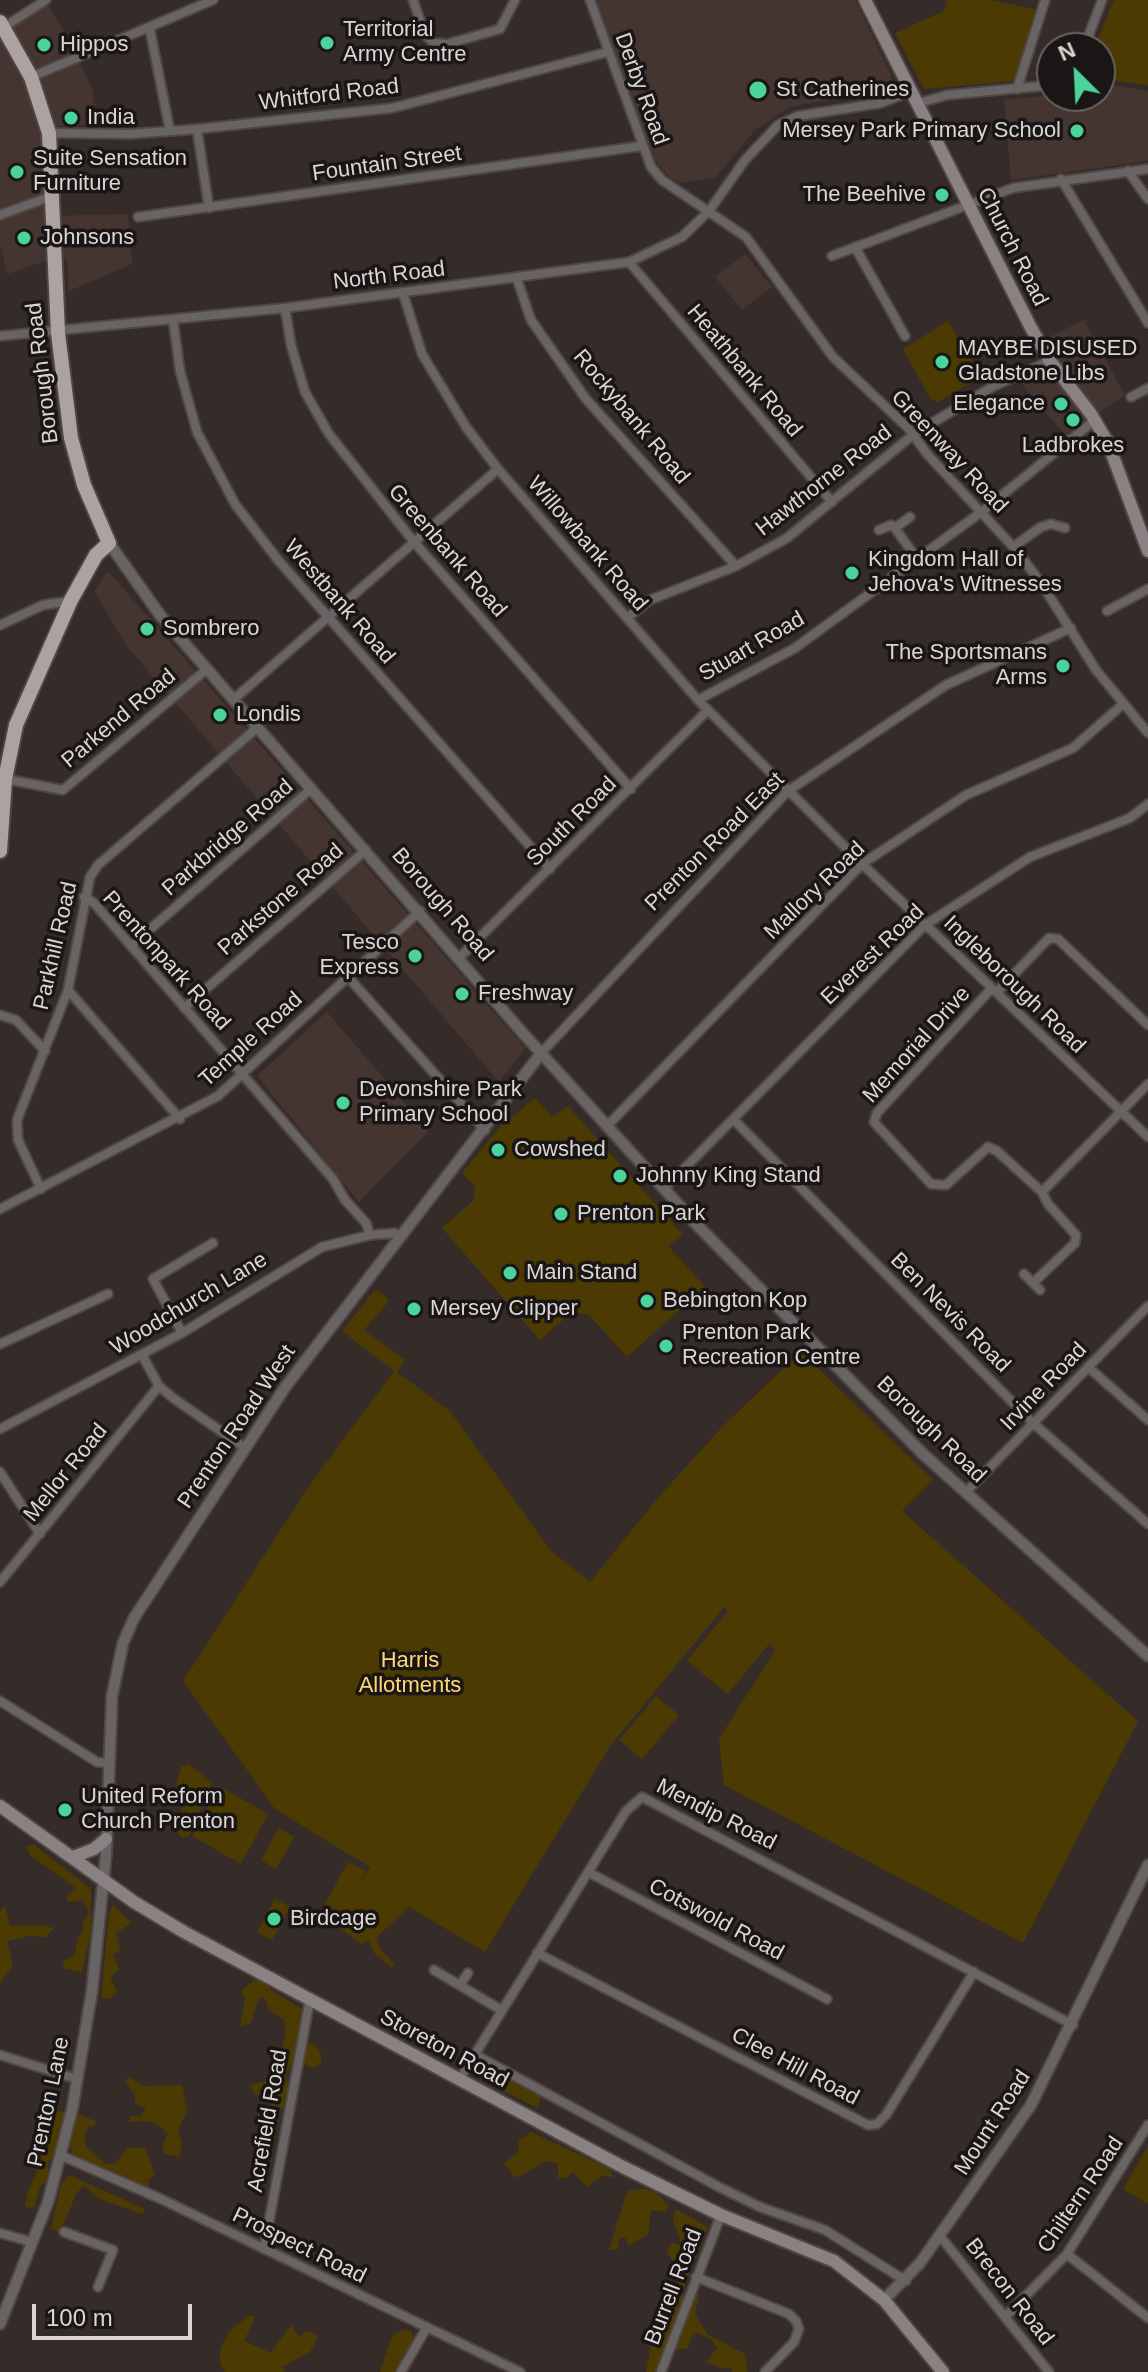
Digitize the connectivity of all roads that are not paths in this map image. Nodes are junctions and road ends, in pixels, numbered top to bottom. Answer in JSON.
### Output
{"nodes":[{"id":1,"x":46,"y":0,"type":"edge"},
{"id":2,"x":213,"y":0,"type":"edge"},
{"id":3,"x":413,"y":0,"type":"edge"},
{"id":4,"x":515,"y":0,"type":"edge"},
{"id":5,"x":590,"y":0,"type":"edge"},
{"id":6,"x":865,"y":0,"type":"edge"},
{"id":7,"x":1045,"y":0,"type":"edge"},
{"id":8,"x":1102,"y":0,"type":"edge"},
{"id":9,"x":2,"y":24,"type":"edge"},
{"id":10,"x":150,"y":30,"type":"junction"},
{"id":11,"x":1090,"y":32,"type":"edge"},
{"id":12,"x":608,"y":52,"type":"junction"},
{"id":13,"x":31,"y":77,"type":"junction"},
{"id":14,"x":1036,"y":87,"type":"edge"},
{"id":15,"x":1017,"y":89,"type":"junction"},
{"id":16,"x":915,"y":97,"type":"junction"},
{"id":17,"x":197,"y":129,"type":"junction"},
{"id":18,"x":170,"y":131,"type":"junction"},
{"id":19,"x":49,"y":133,"type":"junction"},
{"id":20,"x":641,"y":146,"type":"junction"},
{"id":21,"x":1148,"y":169,"type":"edge"},
{"id":22,"x":1128,"y":171,"type":"junction"},
{"id":23,"x":1061,"y":179,"type":"junction"},
{"id":24,"x":52,"y":196,"type":"junction"},
{"id":25,"x":1148,"y":199,"type":"edge"},
{"id":26,"x":968,"y":204,"type":"junction"},
{"id":27,"x":209,"y":208,"type":"junction"},
{"id":28,"x":709,"y":211,"type":"junction"},
{"id":29,"x":0,"y":215,"type":"edge"},
{"id":30,"x":138,"y":217,"type":"dead end"},
{"id":31,"x":855,"y":247,"type":"junction"},
{"id":32,"x":832,"y":256,"type":"dead end"},
{"id":33,"x":629,"y":262,"type":"junction"},
{"id":34,"x":517,"y":279,"type":"junction"},
{"id":35,"x":403,"y":293,"type":"junction"},
{"id":36,"x":285,"y":308,"type":"junction"},
{"id":37,"x":173,"y":319,"type":"junction"},
{"id":38,"x":1148,"y":323,"type":"edge"},
{"id":39,"x":58,"y":333,"type":"junction"},
{"id":40,"x":0,"y":336,"type":"edge"},
{"id":41,"x":905,"y":336,"type":"dead end"},
{"id":42,"x":1050,"y":361,"type":"junction"},
{"id":43,"x":1148,"y":388,"type":"edge"},
{"id":44,"x":1131,"y":397,"type":"dead end"},
{"id":45,"x":1095,"y":420,"type":"junction"},
{"id":46,"x":914,"y":434,"type":"junction"},
{"id":47,"x":498,"y":469,"type":"junction"},
{"id":48,"x":832,"y":502,"type":"junction"},
{"id":49,"x":980,"y":513,"type":"junction"},
{"id":50,"x":910,"y":517,"type":"dead end"},
{"id":51,"x":895,"y":528,"type":"junction"},
{"id":52,"x":1065,"y":528,"type":"dead end"},
{"id":53,"x":879,"y":530,"type":"dead end"},
{"id":54,"x":414,"y":542,"type":"junction"},
{"id":55,"x":109,"y":543,"type":"junction"},
{"id":56,"x":1013,"y":547,"type":"junction"},
{"id":57,"x":1148,"y":551,"type":"edge"},
{"id":58,"x":917,"y":559,"type":"junction"},
{"id":59,"x":736,"y":566,"type":"junction"},
{"id":60,"x":1148,"y":589,"type":"edge"},
{"id":61,"x":71,"y":600,"type":"junction"},
{"id":62,"x":1107,"y":611,"type":"dead end"},
{"id":63,"x":328,"y":617,"type":"junction"},
{"id":64,"x":627,"y":618,"type":"junction"},
{"id":65,"x":0,"y":625,"type":"edge"},
{"id":66,"x":1071,"y":628,"type":"junction"},
{"id":67,"x":207,"y":669,"type":"junction"},
{"id":68,"x":234,"y":699,"type":"junction"},
{"id":69,"x":698,"y":700,"type":"junction"},
{"id":70,"x":1123,"y":704,"type":"junction"},
{"id":71,"x":708,"y":710,"type":"junction"},
{"id":72,"x":258,"y":727,"type":"junction"},
{"id":73,"x":1148,"y":733,"type":"edge"},
{"id":74,"x":5,"y":779,"type":"junction"},
{"id":75,"x":312,"y":788,"type":"junction"},
{"id":76,"x":631,"y":789,"type":"junction"},
{"id":77,"x":788,"y":791,"type":"junction"},
{"id":78,"x":1148,"y":804,"type":"edge"},
{"id":79,"x":366,"y":850,"type":"junction"},
{"id":80,"x":0,"y":851,"type":"edge"},
{"id":81,"x":862,"y":864,"type":"junction"},
{"id":82,"x":550,"y":869,"type":"junction"},
{"id":83,"x":84,"y":897,"type":"junction"},
{"id":84,"x":420,"y":911,"type":"junction"},
{"id":85,"x":925,"y":925,"type":"junction"},
{"id":86,"x":131,"y":946,"type":"junction"},
{"id":87,"x":459,"y":958,"type":"junction"},
{"id":88,"x":348,"y":977,"type":"junction"},
{"id":89,"x":68,"y":990,"type":"junction"},
{"id":90,"x":995,"y":990,"type":"junction"},
{"id":91,"x":184,"y":1008,"type":"junction"},
{"id":92,"x":0,"y":1015,"type":"edge"},
{"id":93,"x":1148,"y":1025,"type":"edge"},
{"id":94,"x":45,"y":1051,"type":"junction"},
{"id":95,"x":542,"y":1052,"type":"junction"},
{"id":96,"x":242,"y":1074,"type":"junction"},
{"id":97,"x":1148,"y":1084,"type":"edge"},
{"id":98,"x":1121,"y":1112,"type":"junction"},
{"id":99,"x":180,"y":1119,"type":"junction"},
{"id":100,"x":734,"y":1120,"type":"junction"},
{"id":101,"x":607,"y":1126,"type":"junction"},
{"id":102,"x":485,"y":1130,"type":"junction"},
{"id":103,"x":1148,"y":1137,"type":"edge"},
{"id":104,"x":41,"y":1189,"type":"junction"},
{"id":105,"x":664,"y":1189,"type":"junction"},
{"id":106,"x":1042,"y":1192,"type":"junction"},
{"id":107,"x":0,"y":1209,"type":"edge"},
{"id":108,"x":370,"y":1235,"type":"junction"},
{"id":109,"x":401,"y":1236,"type":"junction"},
{"id":110,"x":213,"y":1243,"type":"dead end"},
{"id":111,"x":1024,"y":1274,"type":"dead end"},
{"id":112,"x":1033,"y":1283,"type":"junction"},
{"id":113,"x":1040,"y":1290,"type":"dead end"},
{"id":114,"x":108,"y":1294,"type":"dead end"},
{"id":115,"x":1148,"y":1306,"type":"edge"},
{"id":116,"x":182,"y":1333,"type":"junction"},
{"id":117,"x":0,"y":1344,"type":"edge"},
{"id":118,"x":142,"y":1355,"type":"junction"},
{"id":119,"x":1088,"y":1367,"type":"junction"},
{"id":120,"x":159,"y":1386,"type":"junction"},
{"id":121,"x":1148,"y":1420,"type":"edge"},
{"id":122,"x":1033,"y":1423,"type":"junction"},
{"id":123,"x":0,"y":1429,"type":"edge"},
{"id":124,"x":245,"y":1448,"type":"junction"},
{"id":125,"x":0,"y":1472,"type":"edge"},
{"id":126,"x":965,"y":1493,"type":"junction"},
{"id":127,"x":1148,"y":1524,"type":"edge"},
{"id":128,"x":40,"y":1534,"type":"junction"},
{"id":129,"x":0,"y":1582,"type":"edge"},
{"id":130,"x":1148,"y":1656,"type":"edge"},
{"id":131,"x":0,"y":1701,"type":"edge"},
{"id":132,"x":107,"y":1763,"type":"junction"},
{"id":133,"x":0,"y":1806,"type":"edge"},
{"id":134,"x":106,"y":1839,"type":"junction"},
{"id":135,"x":73,"y":1857,"type":"junction"},
{"id":136,"x":1148,"y":1865,"type":"edge"},
{"id":137,"x":588,"y":1872,"type":"junction"},
{"id":138,"x":103,"y":1879,"type":"junction"},
{"id":139,"x":537,"y":1953,"type":"junction"},
{"id":140,"x":434,"y":1970,"type":"dead end"},
{"id":141,"x":974,"y":1972,"type":"junction"},
{"id":142,"x":468,"y":1973,"type":"dead end"},
{"id":143,"x":460,"y":1985,"type":"junction"},
{"id":144,"x":310,"y":1999,"type":"junction"},
{"id":145,"x":827,"y":1999,"type":"dead end"},
{"id":146,"x":501,"y":2010,"type":"junction"},
{"id":147,"x":1073,"y":2025,"type":"junction"},
{"id":148,"x":474,"y":2054,"type":"junction"},
{"id":149,"x":0,"y":2055,"type":"edge"},
{"id":150,"x":77,"y":2079,"type":"junction"},
{"id":151,"x":459,"y":2080,"type":"junction"},
{"id":152,"x":1148,"y":2125,"type":"edge"},
{"id":153,"x":60,"y":2155,"type":"junction"},
{"id":154,"x":721,"y":2215,"type":"junction"},
{"id":155,"x":64,"y":2232,"type":"dead end"},
{"id":156,"x":0,"y":2233,"type":"edge"},
{"id":157,"x":940,"y":2236,"type":"junction"},
{"id":158,"x":32,"y":2242,"type":"junction"},
{"id":159,"x":264,"y":2249,"type":"junction"},
{"id":160,"x":1067,"y":2254,"type":"junction"},
{"id":161,"x":696,"y":2277,"type":"junction"},
{"id":162,"x":906,"y":2281,"type":"junction"},
{"id":163,"x":98,"y":2287,"type":"dead end"},
{"id":164,"x":884,"y":2300,"type":"junction"},
{"id":165,"x":1006,"y":2316,"type":"junction"},
{"id":166,"x":1148,"y":2316,"type":"edge"},
{"id":167,"x":0,"y":2324,"type":"edge"},
{"id":168,"x":427,"y":2327,"type":"junction"},
{"id":169,"x":401,"y":2372,"type":"edge"},
{"id":170,"x":520,"y":2372,"type":"edge"},
{"id":171,"x":661,"y":2372,"type":"edge"},
{"id":172,"x":765,"y":2372,"type":"edge"},
{"id":173,"x":943,"y":2372,"type":"edge"},
{"id":174,"x":1049,"y":2372,"type":"edge"}],
"edges":[{"from":1,"to":9,"type":"street"},
{"from":2,"to":10,"type":"street"},
{"from":3,"to":4,"type":"street"},
{"from":5,"to":12,"type":"street","name":"Derby Road"},
{"from":6,"to":16,"type":"main road","name":"Church Road"},
{"from":7,"to":15,"type":"street"},
{"from":8,"to":11,"type":"street"},
{"from":9,"to":13,"type":"highway","name":"Borough Road"},
{"from":10,"to":13,"type":"street"},
{"from":10,"to":18,"type":"street"},
{"from":12,"to":17,"type":"street","name":"Whitford Road"},
{"from":12,"to":20,"type":"street","name":"Derby Road"},
{"from":13,"to":19,"type":"highway","name":"Borough Road"},
{"from":14,"to":15,"type":"street","name":"North Road"},
{"from":15,"to":16,"type":"street","name":"North Road"},
{"from":16,"to":26,"type":"main road","name":"Church Road"},
{"from":16,"to":28,"type":"street","name":"North Road"},
{"from":17,"to":18,"type":"street","name":"Whitford Road"},
{"from":17,"to":27,"type":"street"},
{"from":18,"to":19,"type":"street","name":"Whitford Road"},
{"from":19,"to":24,"type":"highway","name":"Borough Road"},
{"from":20,"to":27,"type":"street","name":"Fountain Street"},
{"from":20,"to":28,"type":"street","name":"Derby Road"},
{"from":21,"to":22,"type":"street"},
{"from":22,"to":23,"type":"street"},
{"from":22,"to":25,"type":"street"},
{"from":23,"to":26,"type":"street"},
{"from":23,"to":38,"type":"street"},
{"from":24,"to":29,"type":"street"},
{"from":24,"to":39,"type":"highway","name":"Borough Road"},
{"from":26,"to":31,"type":"street"},
{"from":26,"to":42,"type":"main road","name":"Church Road"},
{"from":27,"to":30,"type":"street","name":"Fountain Street"},
{"from":28,"to":33,"type":"street","name":"North Road"},
{"from":28,"to":46,"type":"street","name":"Greenway Road"},
{"from":31,"to":32,"type":"street"},
{"from":31,"to":41,"type":"street"},
{"from":33,"to":34,"type":"street","name":"North Road"},
{"from":33,"to":48,"type":"street","name":"Heathbank Road"},
{"from":34,"to":35,"type":"street","name":"North Road"},
{"from":34,"to":59,"type":"street","name":"Rockybank Road"},
{"from":35,"to":36,"type":"street","name":"North Road"},
{"from":35,"to":47,"type":"street","name":"Willowbank Road"},
{"from":36,"to":37,"type":"street","name":"North Road"},
{"from":36,"to":54,"type":"street","name":"Greenbank Road"},
{"from":37,"to":39,"type":"street","name":"North Road"},
{"from":37,"to":63,"type":"street","name":"Westbank Road"},
{"from":39,"to":40,"type":"street","name":"North Road"},
{"from":39,"to":55,"type":"highway","name":"Borough Road"},
{"from":42,"to":45,"type":"main road","name":"Church Road"},
{"from":42,"to":46,"type":"street","name":"Hawthorne Road"},
{"from":43,"to":44,"type":"street"},
{"from":45,"to":49,"type":"street","name":"Stuart Road"},
{"from":45,"to":57,"type":"main road","name":"Church Road"},
{"from":46,"to":48,"type":"street","name":"Hawthorne Road"},
{"from":46,"to":49,"type":"street","name":"Greenway Road"},
{"from":47,"to":54,"type":"street"},
{"from":47,"to":64,"type":"street","name":"Willowbank Road"},
{"from":48,"to":59,"type":"street","name":"Hawthorne Road"},
{"from":49,"to":56,"type":"street","name":"Greenway Road"},
{"from":49,"to":58,"type":"street","name":"Stuart Road"},
{"from":50,"to":51,"type":"street"},
{"from":51,"to":53,"type":"street"},
{"from":51,"to":58,"type":"street"},
{"from":52,"to":56,"type":"street"},
{"from":54,"to":63,"type":"street"},
{"from":54,"to":76,"type":"street","name":"Greenbank Road"},
{"from":55,"to":61,"type":"highway"},
{"from":55,"to":67,"type":"street","name":"Borough Road"},
{"from":56,"to":66,"type":"street","name":"Greenway Road"},
{"from":58,"to":69,"type":"street","name":"Stuart Road"},
{"from":59,"to":64,"type":"street","name":"Hawthorne Road"},
{"from":60,"to":62,"type":"street"},
{"from":61,"to":65,"type":"street"},
{"from":61,"to":74,"type":"highway"},
{"from":63,"to":68,"type":"street"},
{"from":63,"to":82,"type":"street","name":"Westbank Road"},
{"from":64,"to":69,"type":"street","name":"Willowbank Road"},
{"from":66,"to":70,"type":"street","name":"Greenway Road"},
{"from":66,"to":77,"type":"street","name":"Prenton Road East"},
{"from":67,"to":68,"type":"street","name":"Borough Road"},
{"from":67,"to":74,"type":"street","name":"Parkend Road"},
{"from":68,"to":72,"type":"street","name":"Borough Road"},
{"from":69,"to":71,"type":"street","name":"Willowbank Road"},
{"from":70,"to":73,"type":"street","name":"Greenway Road"},
{"from":70,"to":81,"type":"street","name":"Mallory Road"},
{"from":71,"to":76,"type":"street","name":"South Road"},
{"from":71,"to":77,"type":"street","name":"Willowbank Road"},
{"from":72,"to":75,"type":"street","name":"Borough Road"},
{"from":72,"to":83,"type":"street","name":"Parkhill Road"},
{"from":74,"to":80,"type":"highway"},
{"from":75,"to":79,"type":"street","name":"Borough Road"},
{"from":75,"to":86,"type":"street","name":"Parkbridge Road"},
{"from":76,"to":82,"type":"street","name":"South Road"},
{"from":77,"to":81,"type":"street","name":"Ingleborough Road"},
{"from":77,"to":95,"type":"street","name":"Prenton Road East"},
{"from":78,"to":85,"type":"street","name":"Everest Road"},
{"from":79,"to":84,"type":"street","name":"Borough Road"},
{"from":79,"to":91,"type":"street","name":"Parkstone Road"},
{"from":81,"to":85,"type":"street","name":"Ingleborough Road"},
{"from":81,"to":101,"type":"street","name":"Mallory Road"},
{"from":82,"to":87,"type":"street","name":"South Road"},
{"from":83,"to":86,"type":"street","name":"Prentonpark Road"},
{"from":83,"to":89,"type":"street","name":"Parkhill Road"},
{"from":84,"to":87,"type":"street","name":"Borough Road"},
{"from":84,"to":88,"type":"street","name":"Temple Road"},
{"from":85,"to":90,"type":"street","name":"Ingleborough Road"},
{"from":85,"to":100,"type":"street","name":"Everest Road"},
{"from":86,"to":91,"type":"street","name":"Prentonpark Road"},
{"from":87,"to":95,"type":"street","name":"Borough Road"},
{"from":88,"to":96,"type":"street","name":"Temple Road"},
{"from":88,"to":102,"type":"street"},
{"from":89,"to":94,"type":"street","name":"Parkhill Road"},
{"from":89,"to":99,"type":"street"},
{"from":90,"to":93,"type":"street"},
{"from":90,"to":98,"type":"street","name":"Ingleborough Road"},
{"from":90,"to":106,"type":"street","name":"Memorial Drive"},
{"from":91,"to":96,"type":"street","name":"Prentonpark Road"},
{"from":92,"to":94,"type":"street"},
{"from":94,"to":104,"type":"street","name":"Parkhill Road"},
{"from":95,"to":101,"type":"street","name":"Borough Road"},
{"from":95,"to":102,"type":"street","name":"Prenton Road West"},
{"from":96,"to":99,"type":"street","name":"Temple Road"},
{"from":96,"to":108,"type":"street","name":"Prentonpark Road"},
{"from":97,"to":98,"type":"street"},
{"from":98,"to":103,"type":"street","name":"Ingleborough Road"},
{"from":98,"to":106,"type":"street"},
{"from":99,"to":104,"type":"street","name":"Temple Road"},
{"from":100,"to":105,"type":"street","name":"Everest Road"},
{"from":100,"to":122,"type":"street","name":"Ben Nevis Road"},
{"from":101,"to":105,"type":"street","name":"Borough Road"},
{"from":102,"to":109,"type":"street","name":"Prenton Road West"},
{"from":104,"to":107,"type":"street","name":"Temple Road"},
{"from":105,"to":126,"type":"street","name":"Borough Road"},
{"from":106,"to":112,"type":"street"},
{"from":108,"to":109,"type":"street","name":"Woodchurch Lane"},
{"from":108,"to":116,"type":"street","name":"Woodchurch Lane"},
{"from":109,"to":124,"type":"street","name":"Prenton Road West"},
{"from":110,"to":116,"type":"street"},
{"from":111,"to":112,"type":"street"},
{"from":112,"to":113,"type":"street"},
{"from":114,"to":117,"type":"street"},
{"from":115,"to":119,"type":"street","name":"Irvine Road"},
{"from":116,"to":118,"type":"street","name":"Woodchurch Lane"},
{"from":118,"to":120,"type":"street"},
{"from":118,"to":123,"type":"street","name":"Woodchurch Lane"},
{"from":119,"to":121,"type":"street"},
{"from":119,"to":122,"type":"street","name":"Irvine Road"},
{"from":120,"to":124,"type":"street"},
{"from":120,"to":128,"type":"street","name":"Mellor Road"},
{"from":122,"to":126,"type":"street","name":"Irvine Road"},
{"from":122,"to":127,"type":"street","name":"Ben Nevis Road"},
{"from":124,"to":132,"type":"street","name":"Prenton Road West"},
{"from":125,"to":128,"type":"street"},
{"from":126,"to":130,"type":"street","name":"Borough Road"},
{"from":128,"to":129,"type":"street","name":"Mellor Road"},
{"from":131,"to":132,"type":"street"},
{"from":132,"to":134,"type":"street","name":"Prenton Road West"},
{"from":133,"to":135,"type":"main road","name":"Storeton Road"},
{"from":134,"to":135,"type":"main road"},
{"from":134,"to":138,"type":"street","name":"Prenton Road West"},
{"from":135,"to":138,"type":"main road","name":"Storeton Road"},
{"from":136,"to":147,"type":"street","name":"Mount Road"},
{"from":137,"to":139,"type":"street","name":"Mendip Road"},
{"from":137,"to":141,"type":"street","name":"Mendip Road"},
{"from":137,"to":145,"type":"street","name":"Cotswold Road"},
{"from":138,"to":144,"type":"main road","name":"Storeton Road"},
{"from":138,"to":150,"type":"street","name":"Prenton Lane"},
{"from":139,"to":141,"type":"street","name":"Clee Hill Road"},
{"from":139,"to":146,"type":"street","name":"Mendip Road"},
{"from":140,"to":143,"type":"street"},
{"from":141,"to":147,"type":"street","name":"Mendip Road"},
{"from":142,"to":143,"type":"street"},
{"from":143,"to":146,"type":"street"},
{"from":144,"to":151,"type":"main road","name":"Storeton Road"},
{"from":144,"to":159,"type":"street","name":"Acrefield Road"},
{"from":146,"to":148,"type":"street","name":"Mendip Road"},
{"from":147,"to":157,"type":"street","name":"Mount Road"},
{"from":148,"to":151,"type":"street","name":"Mendip Road"},
{"from":148,"to":162,"type":"street","name":"Storeton Road"},
{"from":149,"to":150,"type":"street"},
{"from":150,"to":153,"type":"street","name":"Prenton Lane"},
{"from":151,"to":154,"type":"main road","name":"Storeton Road"},
{"from":152,"to":160,"type":"street","name":"Chiltern Road"},
{"from":153,"to":158,"type":"street","name":"Prenton Lane"},
{"from":153,"to":159,"type":"street","name":"Prospect Road"},
{"from":154,"to":161,"type":"street","name":"Burrell Road"},
{"from":154,"to":164,"type":"main road","name":"Storeton Road"},
{"from":155,"to":163,"type":"street"},
{"from":156,"to":158,"type":"street"},
{"from":157,"to":162,"type":"street","name":"Mount Road"},
{"from":157,"to":165,"type":"street","name":"Brecon Road"},
{"from":158,"to":167,"type":"street","name":"Prenton Lane"},
{"from":159,"to":168,"type":"street","name":"Prospect Road"},
{"from":160,"to":165,"type":"street","name":"Chiltern Road"},
{"from":160,"to":166,"type":"street"},
{"from":161,"to":171,"type":"street","name":"Burrell Road"},
{"from":161,"to":172,"type":"street"},
{"from":162,"to":164,"type":"street","name":"Mount Road"},
{"from":164,"to":173,"type":"main road"},
{"from":165,"to":174,"type":"street","name":"Brecon Road"},
{"from":168,"to":169,"type":"street"},
{"from":168,"to":170,"type":"street","name":"Prospect Road"}]}
